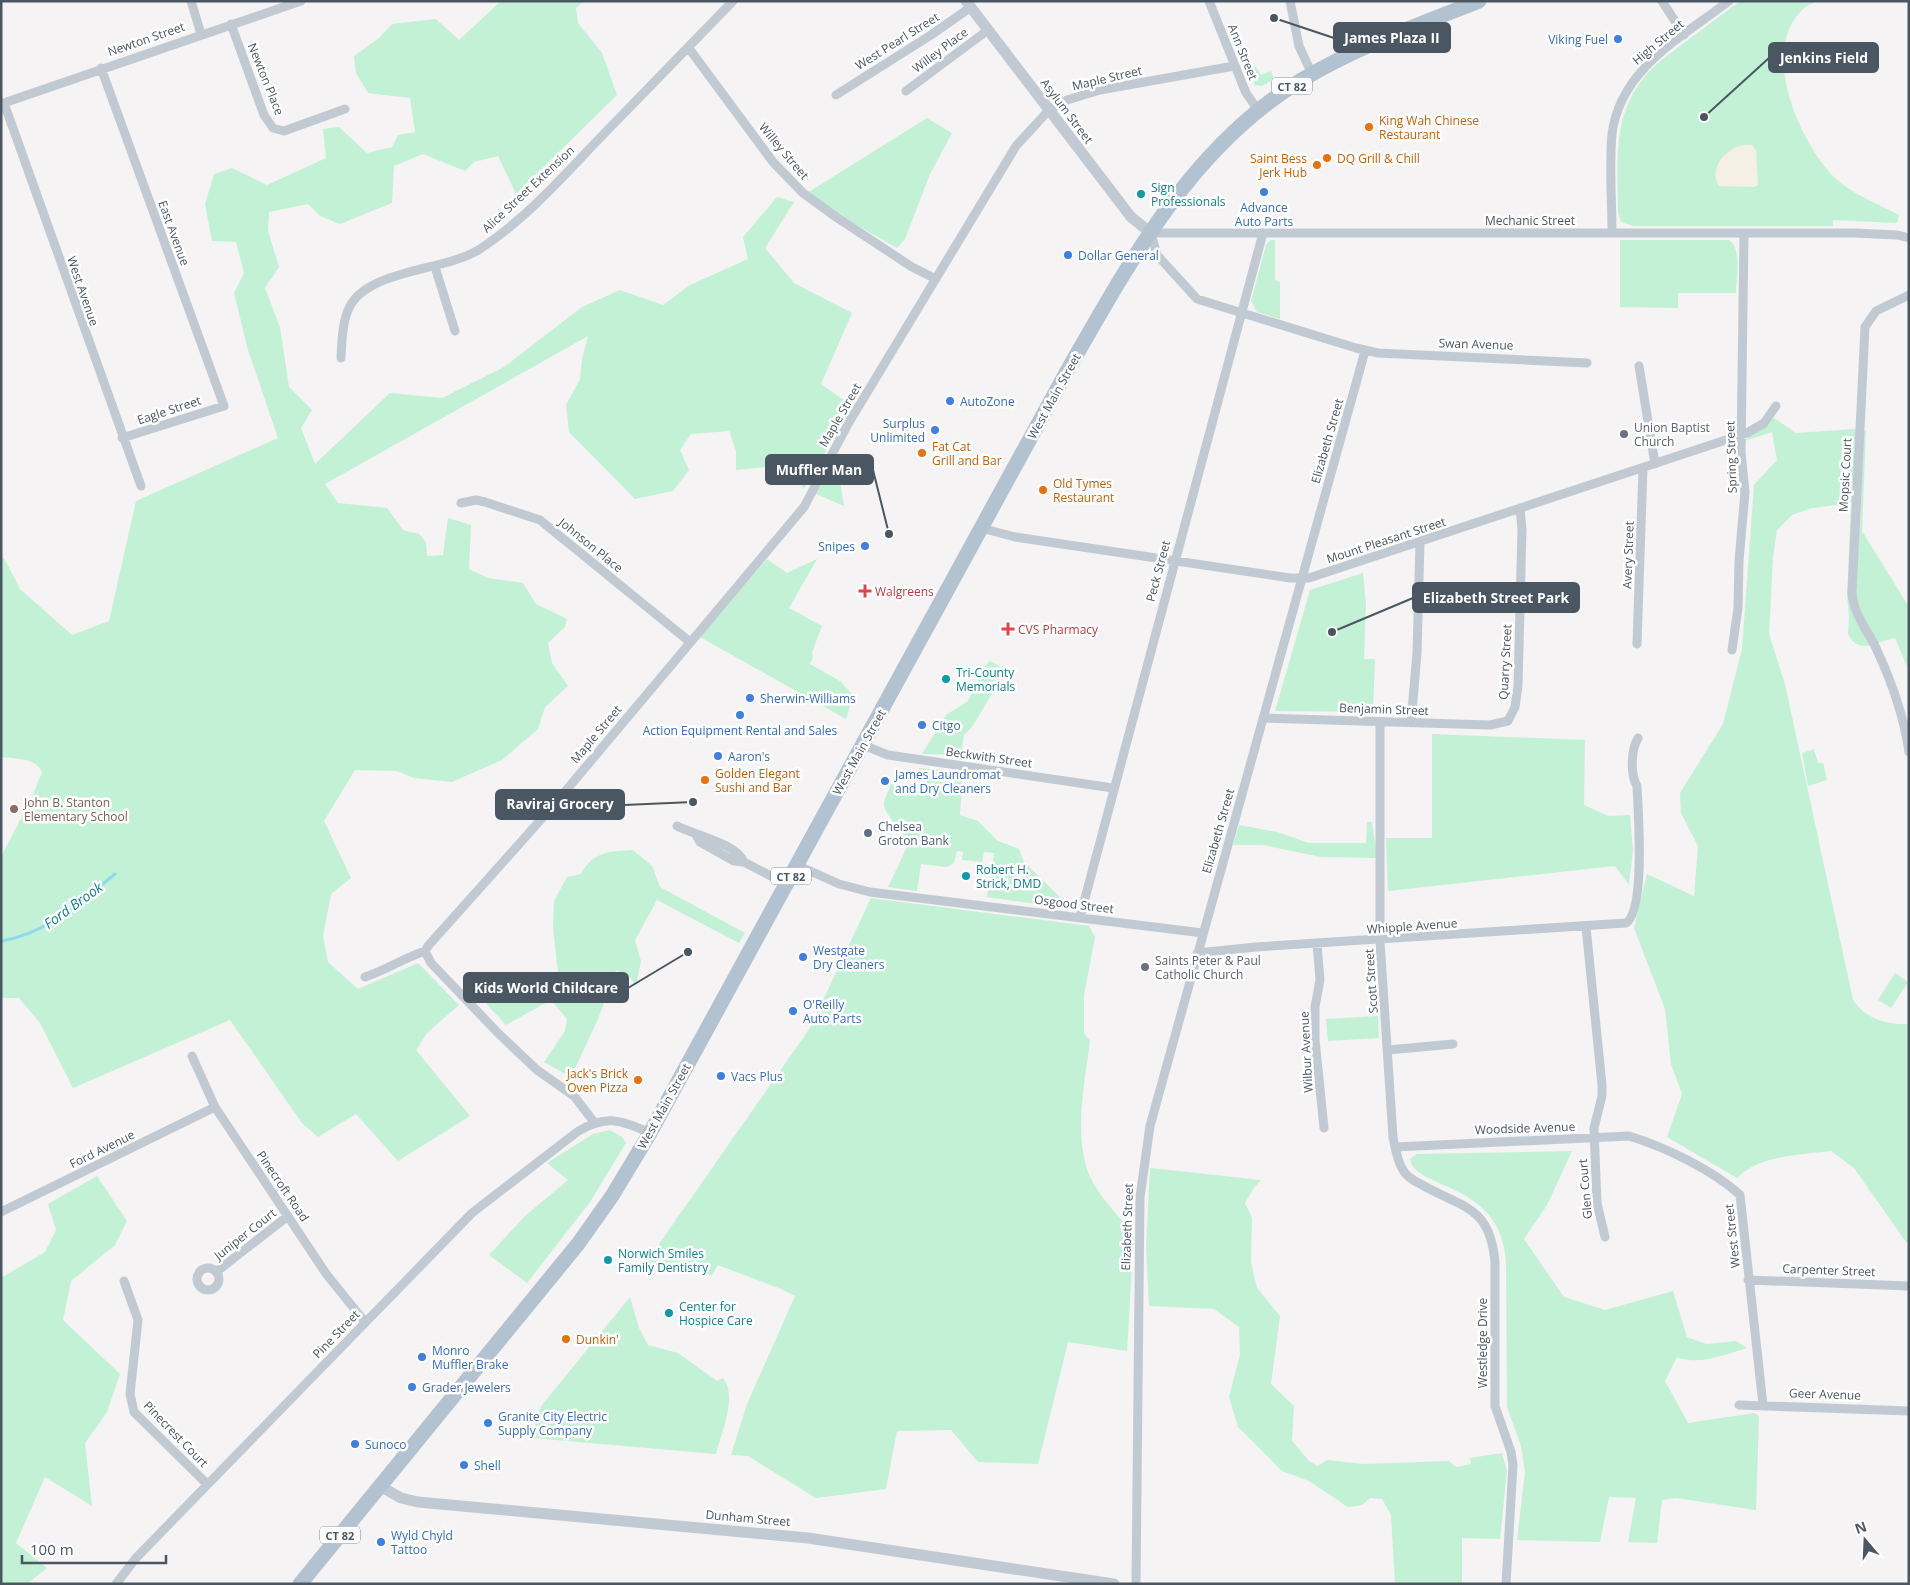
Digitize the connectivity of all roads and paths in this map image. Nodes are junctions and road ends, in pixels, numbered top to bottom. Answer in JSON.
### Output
{"nodes":[{"id":1,"x":191,"y":1,"type":"edge"},
{"id":2,"x":301,"y":1,"type":"edge"},
{"id":3,"x":734,"y":1,"type":"edge"},
{"id":4,"x":1209,"y":1,"type":"edge"},
{"id":5,"x":1290,"y":1,"type":"edge"},
{"id":6,"x":1662,"y":1,"type":"edge"},
{"id":7,"x":1730,"y":1,"type":"edge"},
{"id":8,"x":1471,"y":3,"type":"edge"},
{"id":9,"x":968,"y":4,"type":"edge"},
{"id":10,"x":231,"y":24,"type":"junction"},
{"id":11,"x":988,"y":30,"type":"junction"},
{"id":12,"x":201,"y":34,"type":"junction"},
{"id":13,"x":1684,"y":35,"type":"junction"},
{"id":14,"x":688,"y":47,"type":"junction"},
{"id":15,"x":1234,"y":66,"type":"junction"},
{"id":16,"x":101,"y":68,"type":"junction"},
{"id":17,"x":1312,"y":74,"type":"junction"},
{"id":18,"x":906,"y":91,"type":"dead end"},
{"id":19,"x":836,"y":95,"type":"dead end"},
{"id":20,"x":2,"y":104,"type":"edge"},
{"id":21,"x":345,"y":109,"type":"dead end"},
{"id":22,"x":1049,"y":110,"type":"junction"},
{"id":23,"x":1258,"y":110,"type":"junction"},
{"id":24,"x":1151,"y":232,"type":"junction"},
{"id":25,"x":1263,"y":233,"type":"junction"},
{"id":26,"x":1612,"y":233,"type":"junction"},
{"id":27,"x":1744,"y":233,"type":"junction"},
{"id":28,"x":1909,"y":238,"type":"edge"},
{"id":29,"x":435,"y":267,"type":"junction"},
{"id":30,"x":936,"y":279,"type":"junction"},
{"id":31,"x":1909,"y":295,"type":"edge"},
{"id":32,"x":1241,"y":313,"type":"junction"},
{"id":33,"x":456,"y":331,"type":"dead end"},
{"id":34,"x":1365,"y":351,"type":"junction"},
{"id":35,"x":341,"y":358,"type":"dead end"},
{"id":36,"x":1587,"y":363,"type":"dead end"},
{"id":37,"x":1639,"y":366,"type":"dead end"},
{"id":38,"x":224,"y":406,"type":"joint"},
{"id":39,"x":1776,"y":406,"type":"dead end"},
{"id":40,"x":1741,"y":435,"type":"junction"},
{"id":41,"x":122,"y":438,"type":"junction"},
{"id":42,"x":1655,"y":464,"type":"junction"},
{"id":43,"x":1643,"y":468,"type":"junction"},
{"id":44,"x":141,"y":486,"type":"dead end"},
{"id":45,"x":461,"y":503,"type":"dead end"},
{"id":46,"x":1520,"y":508,"type":"junction"},
{"id":47,"x":982,"y":528,"type":"junction"},
{"id":48,"x":1420,"y":542,"type":"junction"},
{"id":49,"x":1174,"y":561,"type":"junction"},
{"id":50,"x":1301,"y":579,"type":"junction"},
{"id":51,"x":690,"y":642,"type":"junction"},
{"id":52,"x":1638,"y":644,"type":"dead end"},
{"id":53,"x":1732,"y":650,"type":"dead end"},
{"id":54,"x":1263,"y":718,"type":"junction"},
{"id":55,"x":1380,"y":722,"type":"junction"},
{"id":56,"x":1412,"y":723,"type":"junction"},
{"id":57,"x":1504,"y":723,"type":"joint"},
{"id":58,"x":1638,"y":738,"type":"dead end"},
{"id":59,"x":863,"y":745,"type":"junction"},
{"id":60,"x":1909,"y":752,"type":"edge"},
{"id":61,"x":1113,"y":788,"type":"junction"},
{"id":62,"x":678,"y":826,"type":"dead end"},
{"id":63,"x":797,"y":865,"type":"junction"},
{"id":64,"x":786,"y":884,"type":"junction"},
{"id":65,"x":1080,"y":917,"type":"junction"},
{"id":66,"x":1586,"y":927,"type":"junction"},
{"id":67,"x":1203,"y":933,"type":"junction"},
{"id":68,"x":1380,"y":940,"type":"junction"},
{"id":69,"x":1317,"y":944,"type":"junction"},
{"id":70,"x":425,"y":951,"type":"junction"},
{"id":71,"x":1197,"y":953,"type":"junction"},
{"id":72,"x":365,"y":977,"type":"dead end"},
{"id":73,"x":1453,"y":1044,"type":"dead end"},
{"id":74,"x":1388,"y":1050,"type":"junction"},
{"id":75,"x":192,"y":1056,"type":"dead end"},
{"id":76,"x":215,"y":1107,"type":"junction"},
{"id":77,"x":594,"y":1122,"type":"junction"},
{"id":78,"x":1324,"y":1128,"type":"dead end"},
{"id":79,"x":650,"y":1133,"type":"junction"},
{"id":80,"x":1594,"y":1138,"type":"junction"},
{"id":81,"x":1395,"y":1147,"type":"junction"},
{"id":82,"x":1,"y":1212,"type":"edge"},
{"id":83,"x":288,"y":1216,"type":"junction"},
{"id":84,"x":1605,"y":1237,"type":"dead end"},
{"id":85,"x":216,"y":1272,"type":"dead end"},
{"id":86,"x":1748,"y":1280,"type":"junction"},
{"id":87,"x":124,"y":1281,"type":"dead end"},
{"id":88,"x":1909,"y":1286,"type":"edge"},
{"id":89,"x":366,"y":1322,"type":"junction"},
{"id":90,"x":1739,"y":1405,"type":"dead end"},
{"id":91,"x":1763,"y":1405,"type":"junction"},
{"id":92,"x":1909,"y":1411,"type":"edge"},
{"id":93,"x":208,"y":1484,"type":"junction"},
{"id":94,"x":380,"y":1486,"type":"junction"},
{"id":95,"x":116,"y":1584,"type":"edge"},
{"id":96,"x":300,"y":1584,"type":"edge"},
{"id":97,"x":1114,"y":1584,"type":"edge"},
{"id":98,"x":1136,"y":1584,"type":"edge"},
{"id":99,"x":1506,"y":1584,"type":"edge"}],
"edges":[{"from":1,"to":12,"type":"street"},
{"from":2,"to":10,"type":"street","name":"Newton Street"},
{"from":3,"to":14,"type":"street","name":"Alice Street Extension"},
{"from":4,"to":15,"type":"street","name":"Ann Street"},
{"from":5,"to":17,"type":"street"},
{"from":6,"to":13,"type":"street"},
{"from":7,"to":13,"type":"street","name":"High Street"},
{"from":8,"to":17,"type":"main road","name":"West Main Street","number":"CT 82"},
{"from":9,"to":11,"type":"street","name":"Asylum Street"},
{"from":9,"to":19,"type":"street","name":"West Pearl Street"},
{"from":10,"to":12,"type":"street","name":"Newton Street"},
{"from":10,"to":21,"type":"street","name":"Newton Place"},
{"from":11,"to":18,"type":"street","name":"Willey Place"},
{"from":11,"to":22,"type":"street","name":"Asylum Street"},
{"from":12,"to":16,"type":"street","name":"Newton Street"},
{"from":13,"to":26,"type":"street","name":"High Street"},
{"from":14,"to":29,"type":"street","name":"Alice Street Extension"},
{"from":14,"to":30,"type":"street","name":"Willey Street"},
{"from":15,"to":22,"type":"street","name":"Maple Street"},
{"from":15,"to":23,"type":"street","name":"Ann Street"},
{"from":16,"to":20,"type":"street","name":"Newton Street"},
{"from":16,"to":38,"type":"street","name":"East Avenue"},
{"from":17,"to":23,"type":"main road","name":"West Main Street","number":"CT 82"},
{"from":20,"to":41,"type":"street","name":"West Avenue"},
{"from":22,"to":24,"type":"street","name":"Asylum Street"},
{"from":22,"to":30,"type":"street","name":"Maple Street"},
{"from":23,"to":24,"type":"main road","name":"West Main Street","number":"CT 82"},
{"from":24,"to":25,"type":"street","name":"Mechanic Street"},
{"from":24,"to":32,"type":"street"},
{"from":24,"to":47,"type":"main road","name":"West Main Street","number":"CT 82"},
{"from":25,"to":26,"type":"street","name":"Mechanic Street"},
{"from":25,"to":32,"type":"street","name":"Peck Street"},
{"from":26,"to":27,"type":"street","name":"Mechanic Street"},
{"from":27,"to":28,"type":"street","name":"Mechanic Street"},
{"from":27,"to":40,"type":"street","name":"Spring Street"},
{"from":29,"to":33,"type":"street"},
{"from":29,"to":35,"type":"street","name":"Alice Street Extension"},
{"from":30,"to":51,"type":"street","name":"Maple Street"},
{"from":31,"to":60,"type":"street","name":"Mopsic Court"},
{"from":32,"to":34,"type":"street"},
{"from":32,"to":49,"type":"street","name":"Peck Street"},
{"from":34,"to":36,"type":"street","name":"Swan Avenue"},
{"from":34,"to":50,"type":"street","name":"Elizabeth Street"},
{"from":37,"to":42,"type":"street"},
{"from":38,"to":41,"type":"street","name":"Eagle Street"},
{"from":39,"to":40,"type":"street","name":"Mount Pleasant Street"},
{"from":40,"to":42,"type":"street","name":"Mount Pleasant Street"},
{"from":40,"to":53,"type":"street","name":"Spring Street"},
{"from":41,"to":44,"type":"street","name":"West Avenue"},
{"from":42,"to":43,"type":"street","name":"Mount Pleasant Street"},
{"from":43,"to":46,"type":"street","name":"Mount Pleasant Street"},
{"from":43,"to":52,"type":"street","name":"Avery Street"},
{"from":45,"to":51,"type":"street","name":"Johnson Place"},
{"from":46,"to":48,"type":"street","name":"Mount Pleasant Street"},
{"from":46,"to":57,"type":"street","name":"Quarry Street"},
{"from":47,"to":49,"type":"street","name":"Mount Pleasant Street"},
{"from":47,"to":59,"type":"main road","name":"West Main Street","number":"CT 82"},
{"from":48,"to":50,"type":"street","name":"Mount Pleasant Street"},
{"from":48,"to":56,"type":"street"},
{"from":49,"to":50,"type":"street","name":"Mount Pleasant Street"},
{"from":49,"to":61,"type":"street","name":"Peck Street"},
{"from":50,"to":54,"type":"street","name":"Elizabeth Street"},
{"from":51,"to":70,"type":"street","name":"Maple Street"},
{"from":54,"to":55,"type":"street","name":"Benjamin Street"},
{"from":54,"to":67,"type":"street","name":"Elizabeth Street"},
{"from":55,"to":56,"type":"street","name":"Benjamin Street"},
{"from":55,"to":68,"type":"street","name":"Scott Street"},
{"from":56,"to":57,"type":"street","name":"Benjamin Street"},
{"from":58,"to":66,"type":"street","name":"Whipple Avenue"},
{"from":59,"to":61,"type":"street","name":"Beckwith Street"},
{"from":59,"to":63,"type":"main road","name":"West Main Street","number":"CT 82"},
{"from":61,"to":65,"type":"street","name":"Peck Street"},
{"from":62,"to":64,"type":"street"},
{"from":63,"to":64,"type":"main road","name":"West Main Street","number":"CT 82"},
{"from":63,"to":65,"type":"street","name":"Osgood Street"},
{"from":64,"to":79,"type":"main road","name":"West Main Street","number":"CT 82"},
{"from":65,"to":67,"type":"street","name":"Osgood Street"},
{"from":66,"to":68,"type":"street","name":"Whipple Avenue"},
{"from":66,"to":80,"type":"street","name":"Woodside Avenue"},
{"from":67,"to":71,"type":"street","name":"Elizabeth Street"},
{"from":68,"to":69,"type":"street","name":"Whipple Avenue"},
{"from":68,"to":74,"type":"street","name":"Scott Street"},
{"from":69,"to":71,"type":"street","name":"Whipple Avenue"},
{"from":69,"to":78,"type":"street","name":"Wilbur Avenue"},
{"from":70,"to":72,"type":"street","name":"Maple Street"},
{"from":70,"to":77,"type":"street"},
{"from":71,"to":98,"type":"street","name":"Elizabeth Street"},
{"from":73,"to":74,"type":"street"},
{"from":74,"to":81,"type":"street","name":"Scott Street"},
{"from":75,"to":76,"type":"street","name":"Pinecroft Road"},
{"from":76,"to":82,"type":"street","name":"Ford Avenue"},
{"from":76,"to":83,"type":"street","name":"Pinecroft Road"},
{"from":77,"to":79,"type":"street"},
{"from":77,"to":89,"type":"street","name":"Pine Street"},
{"from":79,"to":94,"type":"main road","name":"West Main Street","number":"CT 82"},
{"from":80,"to":81,"type":"street","name":"Woodside Avenue"},
{"from":80,"to":84,"type":"street","name":"Glen Court"},
{"from":80,"to":86,"type":"street","name":"West Street"},
{"from":81,"to":99,"type":"street","name":"Westledge Drive"},
{"from":83,"to":85,"type":"street","name":"Juniper Court"},
{"from":83,"to":89,"type":"street","name":"Pinecroft Road"},
{"from":86,"to":88,"type":"street","name":"Carpenter Street"},
{"from":86,"to":91,"type":"street","name":"West Street"},
{"from":87,"to":93,"type":"street","name":"Pinecrest Court"},
{"from":89,"to":93,"type":"street","name":"Pine Street"},
{"from":90,"to":91,"type":"street","name":"Geer Avenue"},
{"from":91,"to":92,"type":"street","name":"Geer Avenue"},
{"from":93,"to":95,"type":"street","name":"Pine Street"},
{"from":94,"to":96,"type":"main road","name":"West Main Street","number":"CT 82"},
{"from":94,"to":97,"type":"street","name":"Dunham Street"}]}
